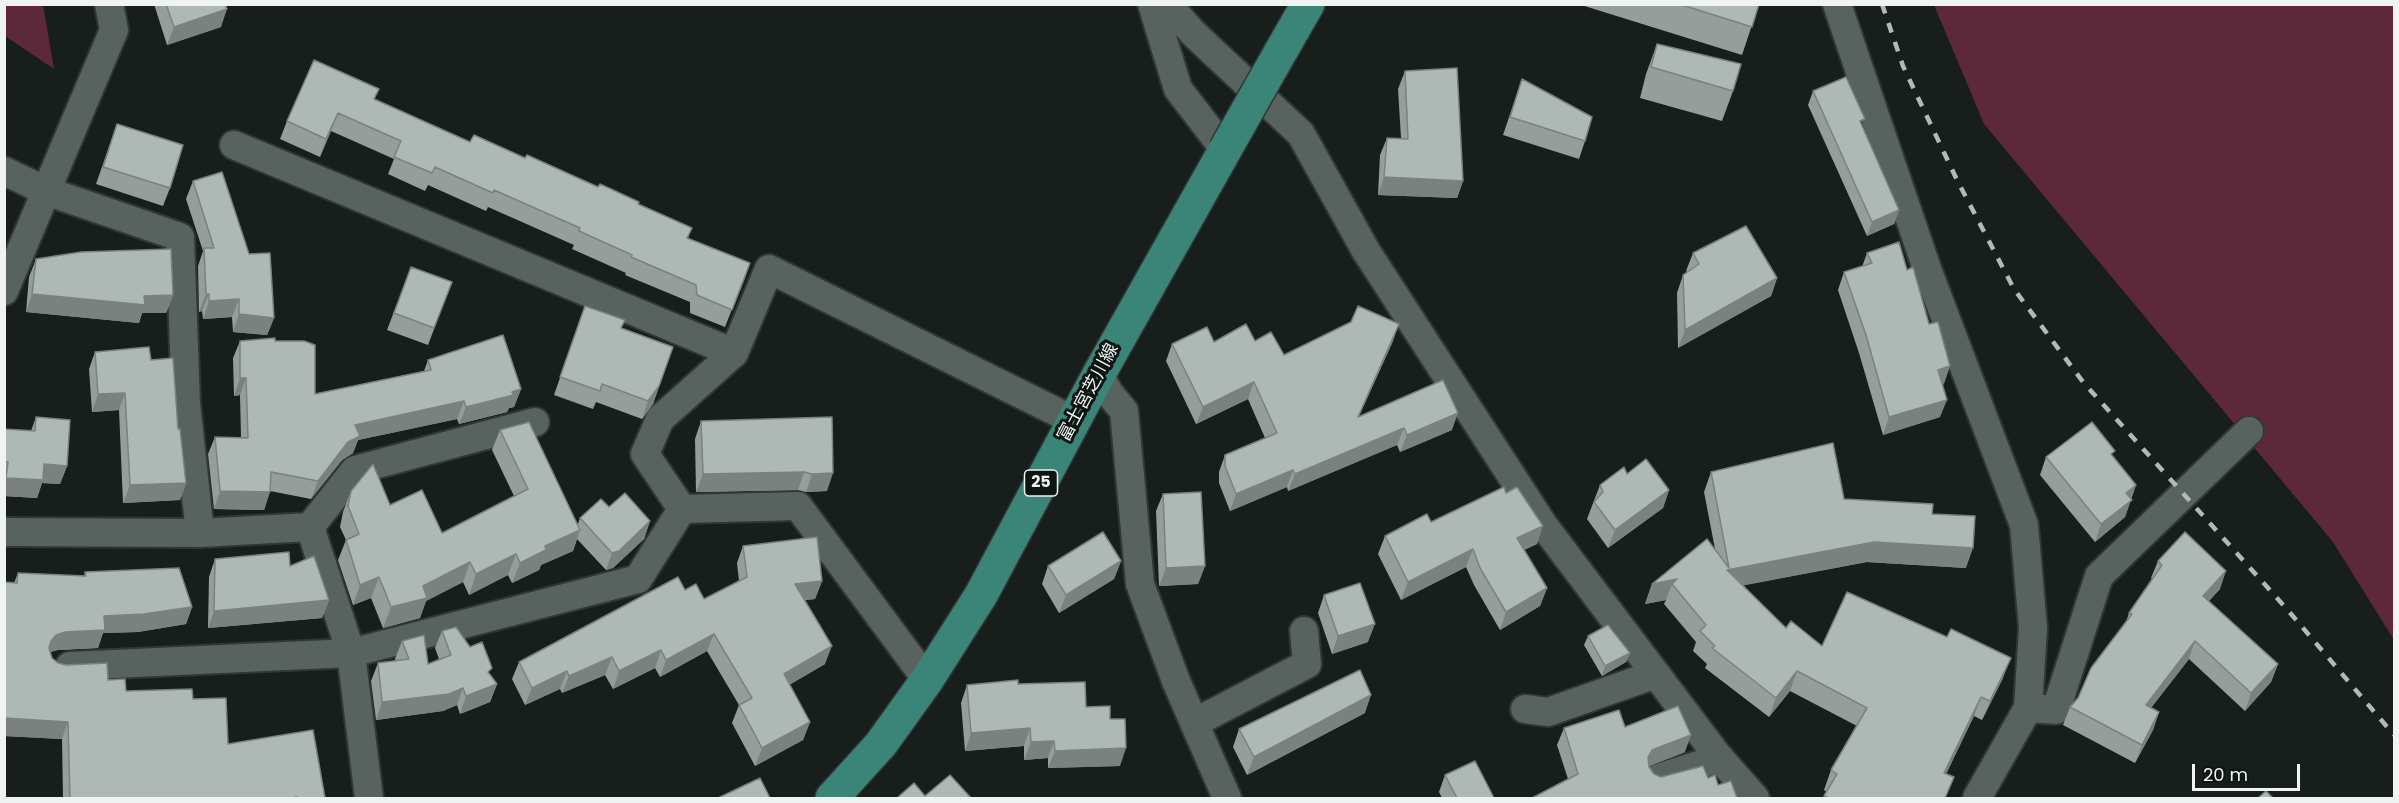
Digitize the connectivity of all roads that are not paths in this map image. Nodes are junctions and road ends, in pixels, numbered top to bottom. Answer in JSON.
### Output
{"nodes":[{"id":1,"x":109,"y":4,"type":"edge"},
{"id":2,"x":1152,"y":4,"type":"edge"},
{"id":3,"x":1167,"y":4,"type":"edge"},
{"id":4,"x":1308,"y":4,"type":"edge"},
{"id":5,"x":1838,"y":4,"type":"edge"},
{"id":6,"x":234,"y":145,"type":"dead end"},
{"id":7,"x":1225,"y":150,"type":"junction"},
{"id":8,"x":4,"y":171,"type":"edge"},
{"id":9,"x":46,"y":191,"type":"junction"},
{"id":10,"x":4,"y":291,"type":"edge"},
{"id":11,"x":734,"y":353,"type":"junction"},
{"id":12,"x":1099,"y":374,"type":"junction"},
{"id":13,"x":1075,"y":421,"type":"junction"},
{"id":14,"x":535,"y":422,"type":"dead end"},
{"id":15,"x":2249,"y":431,"type":"dead end"},
{"id":16,"x":682,"y":508,"type":"junction"},
{"id":17,"x":310,"y":527,"type":"junction"},
{"id":18,"x":4,"y":532,"type":"edge"},
{"id":19,"x":201,"y":533,"type":"junction"},
{"id":20,"x":1304,"y":632,"type":"dead end"},
{"id":21,"x":351,"y":653,"type":"junction"},
{"id":22,"x":59,"y":666,"type":"edge"},
{"id":23,"x":1656,"y":674,"type":"junction"},
{"id":24,"x":927,"y":680,"type":"junction"},
{"id":25,"x":2028,"y":708,"type":"junction"},
{"id":26,"x":1524,"y":709,"type":"dead end"},
{"id":27,"x":1194,"y":723,"type":"junction"},
{"id":28,"x":1720,"y":758,"type":"junction"},
{"id":29,"x":1658,"y":778,"type":"edge"},
{"id":30,"x":369,"y":798,"type":"edge"},
{"id":31,"x":832,"y":798,"type":"edge"},
{"id":32,"x":1227,"y":798,"type":"edge"},
{"id":33,"x":1755,"y":798,"type":"edge"},
{"id":34,"x":1977,"y":798,"type":"edge"}],
"edges":[{"from":1,"to":9,"type":"street"},
{"from":2,"to":7,"type":"street"},
{"from":3,"to":23,"type":"street"},
{"from":4,"to":7,"type":"main road","name":"富士宮芝川線","number":"25","bridge":true},
{"from":5,"to":25,"type":"street"},
{"from":6,"to":11,"type":"street"},
{"from":7,"to":12,"type":"main road","name":"富士宮芝川線","number":"25"},
{"from":8,"to":9,"type":"street"},
{"from":9,"to":10,"type":"street"},
{"from":9,"to":19,"type":"street"},
{"from":11,"to":13,"type":"street"},
{"from":11,"to":16,"type":"street"},
{"from":12,"to":13,"type":"main road","name":"富士宮芝川線","number":"25"},
{"from":12,"to":27,"type":"street"},
{"from":13,"to":24,"type":"main road","name":"富士宮芝川線","number":"25"},
{"from":14,"to":17,"type":"street"},
{"from":15,"to":25,"type":"street"},
{"from":16,"to":21,"type":"street"},
{"from":16,"to":24,"type":"street"},
{"from":17,"to":19,"type":"street"},
{"from":17,"to":21,"type":"street"},
{"from":18,"to":19,"type":"street"},
{"from":20,"to":27,"type":"street"},
{"from":21,"to":22,"type":"street"},
{"from":21,"to":30,"type":"street"},
{"from":23,"to":26,"type":"street"},
{"from":23,"to":28,"type":"street"},
{"from":24,"to":31,"type":"main road","name":"富士宮芝川線","number":"25"},
{"from":25,"to":34,"type":"street"},
{"from":27,"to":32,"type":"street"},
{"from":28,"to":29,"type":"street"},
{"from":28,"to":33,"type":"street"}]}
